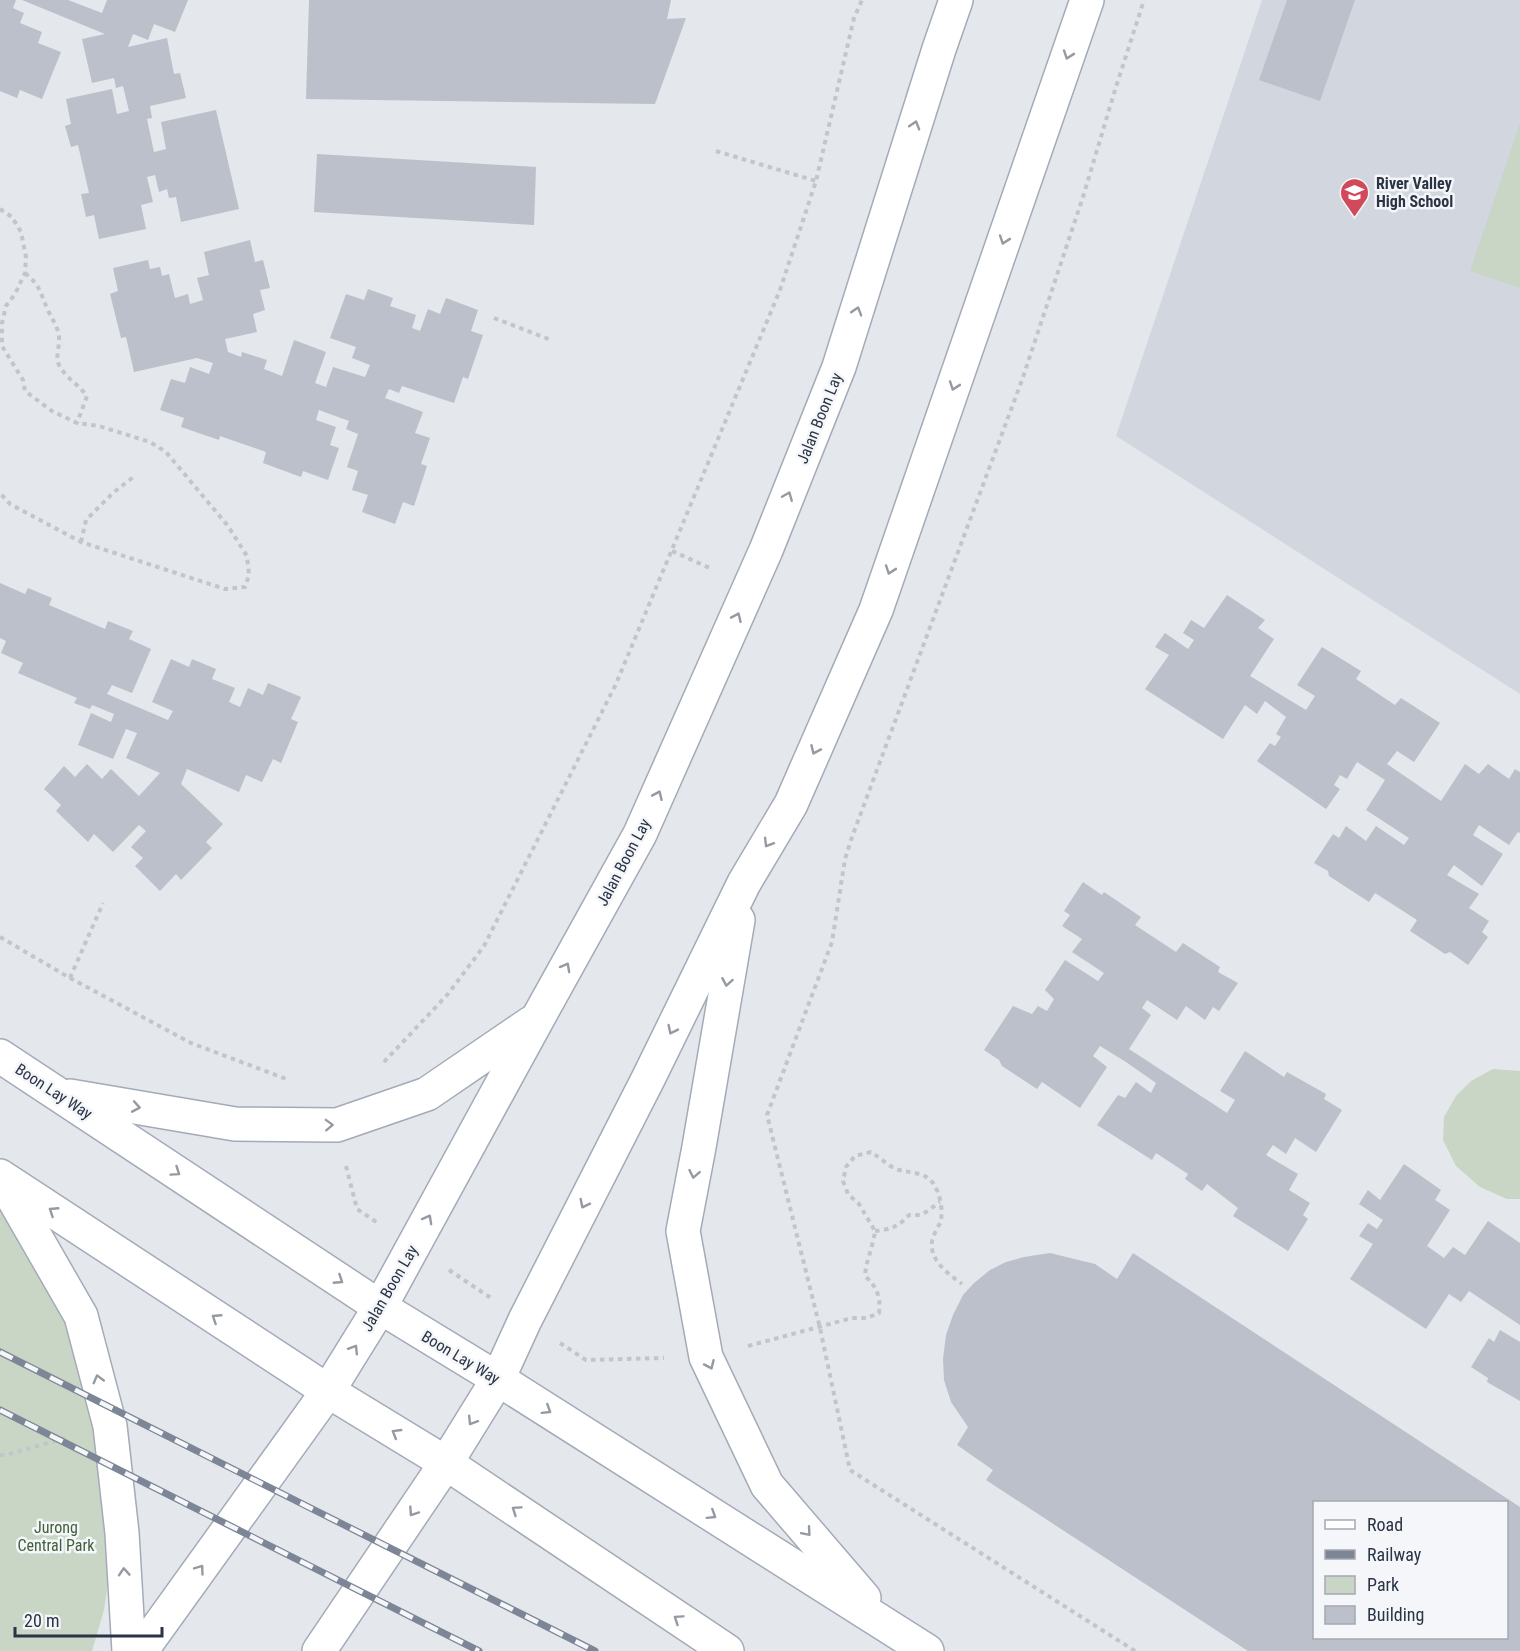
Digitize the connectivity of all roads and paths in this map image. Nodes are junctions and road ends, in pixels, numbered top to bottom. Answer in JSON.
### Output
{"nodes":[{"id":1,"x":862,"y":0,"type":"edge"},
{"id":2,"x":956,"y":0,"type":"edge"},
{"id":3,"x":1087,"y":0,"type":"edge"},
{"id":4,"x":1144,"y":0,"type":"edge"},
{"id":5,"x":716,"y":151,"type":"dead end"},
{"id":6,"x":816,"y":181,"type":"junction"},
{"id":7,"x":0,"y":209,"type":"edge"},
{"id":8,"x":25,"y":273,"type":"junction"},
{"id":9,"x":494,"y":318,"type":"dead end"},
{"id":10,"x":551,"y":340,"type":"dead end"},
{"id":11,"x":77,"y":423,"type":"junction"},
{"id":12,"x":136,"y":475,"type":"dead end"},
{"id":13,"x":0,"y":493,"type":"edge"},
{"id":14,"x":81,"y":542,"type":"junction"},
{"id":15,"x":744,"y":883,"type":"junction"},
{"id":16,"x":104,"y":903,"type":"dead end"},
{"id":17,"x":0,"y":937,"type":"edge"},
{"id":18,"x":70,"y":978,"type":"junction"},
{"id":19,"x":537,"y":1018,"type":"junction"},
{"id":20,"x":0,"y":1056,"type":"edge"},
{"id":21,"x":378,"y":1069,"type":"dead end"},
{"id":22,"x":299,"y":1081,"type":"dead end"},
{"id":23,"x":58,"y":1093,"type":"junction"},
{"id":24,"x":0,"y":1176,"type":"edge"},
{"id":25,"x":940,"y":1202,"type":"junction"},
{"id":26,"x":357,"y":1209,"type":"dead end"},
{"id":27,"x":875,"y":1231,"type":"junction"},
{"id":28,"x":413,"y":1246,"type":"junction"},
{"id":29,"x":963,"y":1284,"type":"dead end"},
{"id":30,"x":380,"y":1307,"type":"junction"},
{"id":31,"x":525,"y":1320,"type":"junction"},
{"id":32,"x":820,"y":1328,"type":"junction"},
{"id":33,"x":586,"y":1360,"type":"dead end"},
{"id":34,"x":498,"y":1379,"type":"junction"},
{"id":35,"x":328,"y":1391,"type":"junction"},
{"id":36,"x":69,"y":1437,"type":"dead end"},
{"id":37,"x":0,"y":1455,"type":"edge"},
{"id":38,"x":446,"y":1463,"type":"junction"},
{"id":39,"x":886,"y":1625,"type":"junction"},
{"id":40,"x":129,"y":1651,"type":"edge"},
{"id":41,"x":141,"y":1651,"type":"edge"},
{"id":42,"x":319,"y":1651,"type":"edge"},
{"id":43,"x":727,"y":1651,"type":"edge"},
{"id":44,"x":927,"y":1651,"type":"edge"},
{"id":45,"x":1135,"y":1651,"type":"edge"}],
"edges":[{"from":1,"to":6,"type":"path"},
{"from":19,"to":2,"type":"main road","name":"Jalan Boon Lay","one_way":true},
{"from":3,"to":15,"type":"main road","one_way":true},
{"from":4,"to":32,"type":"path"},
{"from":5,"to":6,"type":"path"},
{"from":6,"to":21,"type":"path"},
{"from":7,"to":8,"type":"path"},
{"from":8,"to":11,"type":"path"},
{"from":8,"to":11,"type":"path"},
{"from":9,"to":10,"type":"path"},
{"from":11,"to":14,"type":"path"},
{"from":12,"to":14,"type":"path"},
{"from":13,"to":14,"type":"path"},
{"from":15,"to":31,"type":"main road","one_way":true},
{"from":15,"to":39,"type":"main road","one_way":true},
{"from":16,"to":18,"type":"path"},
{"from":17,"to":18,"type":"path"},
{"from":18,"to":22,"type":"path"},
{"from":23,"to":19,"type":"main road","one_way":true},
{"from":28,"to":19,"type":"main road","name":"Jalan Boon Lay","one_way":true},
{"from":20,"to":23,"type":"main road","name":"Boon Lay Way"},
{"from":23,"to":30,"type":"main road","name":"Boon Lay Way","one_way":true},
{"from":35,"to":24,"type":"main road","one_way":true},
{"from":40,"to":24,"type":"main road","one_way":true},
{"from":25,"to":27,"type":"path"},
{"from":25,"to":27,"type":"path"},
{"from":25,"to":29,"type":"path"},
{"from":26,"to":28,"type":"path"},
{"from":27,"to":32,"type":"path"},
{"from":28,"to":30,"type":"main road","name":"Jalan Boon Lay"},
{"from":28,"to":31,"type":"path"},
{"from":30,"to":34,"type":"main road","name":"Boon Lay Way"},
{"from":35,"to":30,"type":"main road","name":"Jalan Boon Lay","one_way":true},
{"from":31,"to":33,"type":"path"},
{"from":31,"to":34,"type":"main road"},
{"from":32,"to":45,"type":"path"},
{"from":34,"to":38,"type":"main road","one_way":true},
{"from":34,"to":39,"type":"main road","name":"Boon Lay Way","one_way":true},
{"from":38,"to":35,"type":"main road","one_way":true},
{"from":41,"to":35,"type":"main road","name":"Jalan Boon Lay","one_way":true},
{"from":36,"to":37,"type":"path"},
{"from":38,"to":42,"type":"main road","one_way":true},
{"from":43,"to":38,"type":"main road","one_way":true},
{"from":39,"to":44,"type":"main road","name":"Boon Lay Way"}]}
